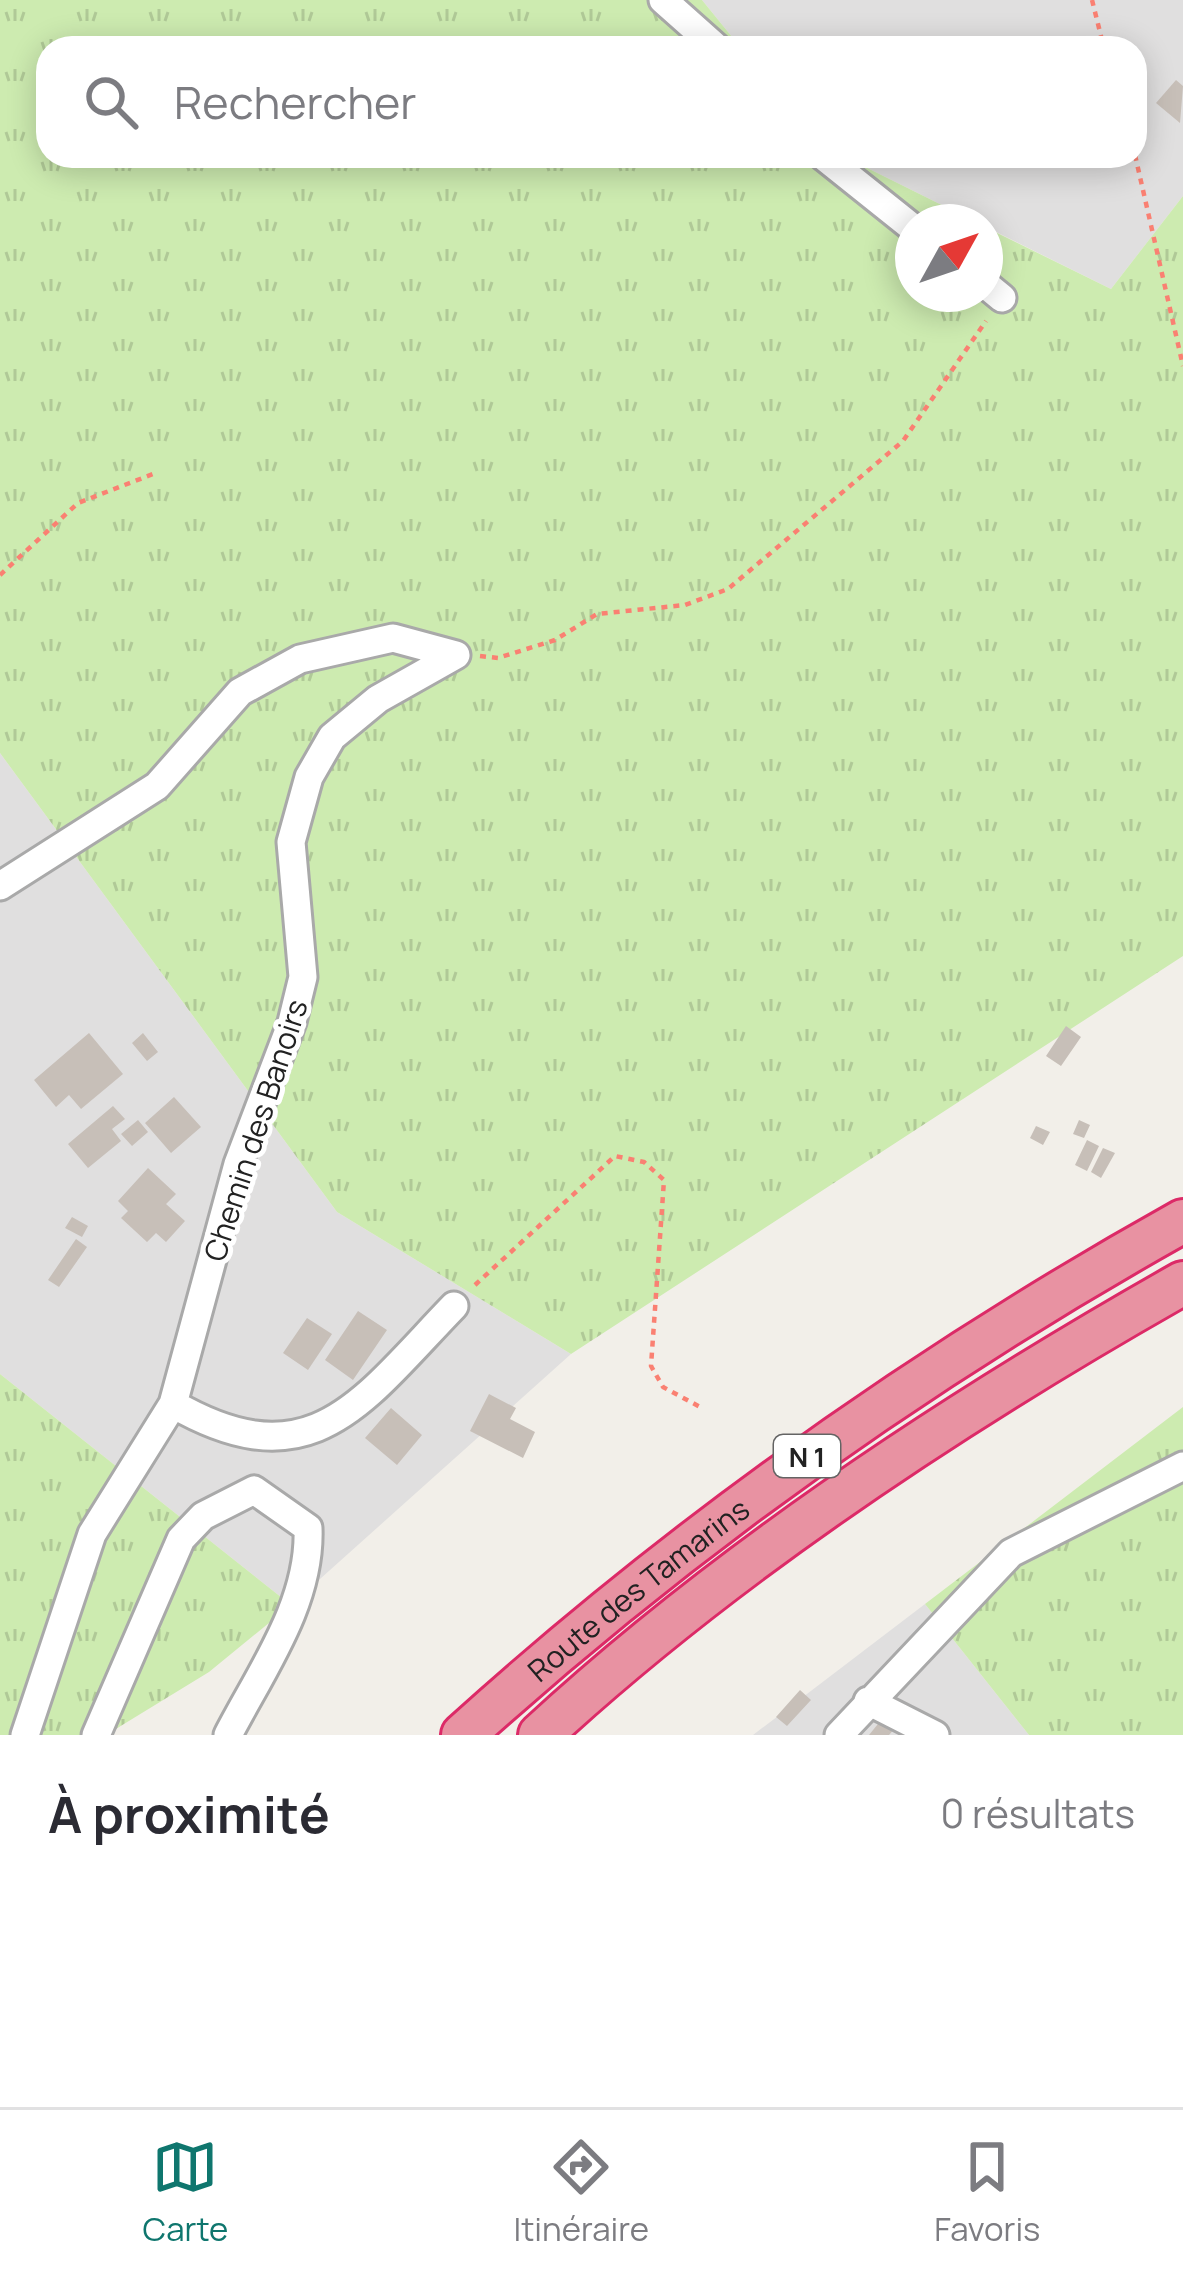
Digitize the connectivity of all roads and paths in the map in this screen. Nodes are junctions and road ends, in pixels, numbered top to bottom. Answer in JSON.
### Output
{"nodes":[{"id":1,"x":663,"y":0,"type":"edge"},
{"id":2,"x":1091,"y":0,"type":"edge"},
{"id":3,"x":704,"y":36,"type":"edge"},
{"id":4,"x":1101,"y":36,"type":"edge"},
{"id":5,"x":839,"y":168,"type":"edge"},
{"id":6,"x":1138,"y":168,"type":"edge"},
{"id":7,"x":895,"y":213,"type":"edge"},
{"id":8,"x":980,"y":312,"type":"edge"},
{"id":9,"x":1183,"y":366,"type":"edge"},
{"id":10,"x":153,"y":474,"type":"dead end"},
{"id":11,"x":0,"y":574,"type":"edge"},
{"id":12,"x":456,"y":655,"type":"junction"},
{"id":13,"x":0,"y":886,"type":"edge"},
{"id":14,"x":1183,"y":1221,"type":"edge"},
{"id":15,"x":1183,"y":1282,"type":"edge"},
{"id":16,"x":454,"y":1306,"type":"joint"},
{"id":17,"x":173,"y":1403,"type":"junction"},
{"id":18,"x":702,"y":1408,"type":"dead end"},
{"id":19,"x":1183,"y":1466,"type":"edge"},
{"id":20,"x":868,"y":1701,"type":"junction"},
{"id":21,"x":25,"y":1735,"type":"edge"},
{"id":22,"x":96,"y":1735,"type":"edge"},
{"id":23,"x":228,"y":1735,"type":"edge"},
{"id":24,"x":464,"y":1735,"type":"edge"},
{"id":25,"x":540,"y":1735,"type":"edge"},
{"id":26,"x":839,"y":1735,"type":"edge"},
{"id":27,"x":935,"y":1735,"type":"edge"}],
"edges":[{"from":1,"to":3,"type":"street"},
{"from":2,"to":4,"type":"path"},
{"from":5,"to":7,"type":"street"},
{"from":6,"to":9,"type":"path"},
{"from":8,"to":12,"type":"path"},
{"from":10,"to":11,"type":"path"},
{"from":12,"to":13,"type":"street"},
{"from":12,"to":17,"type":"street","name":"Chemin des Banoirs"},
{"from":14,"to":24,"type":"highway","name":"Route des Tamarins","number":"N 1"},
{"from":15,"to":25,"type":"highway","name":"Route des Tamarins","number":"N 1"},
{"from":16,"to":17,"type":"street"},
{"from":16,"to":18,"type":"path"},
{"from":17,"to":21,"type":"street","name":"Chemin des Banoirs"},
{"from":19,"to":20,"type":"street"},
{"from":20,"to":26,"type":"street"},
{"from":20,"to":27,"type":"street"},
{"from":22,"to":23,"type":"street"}]}
